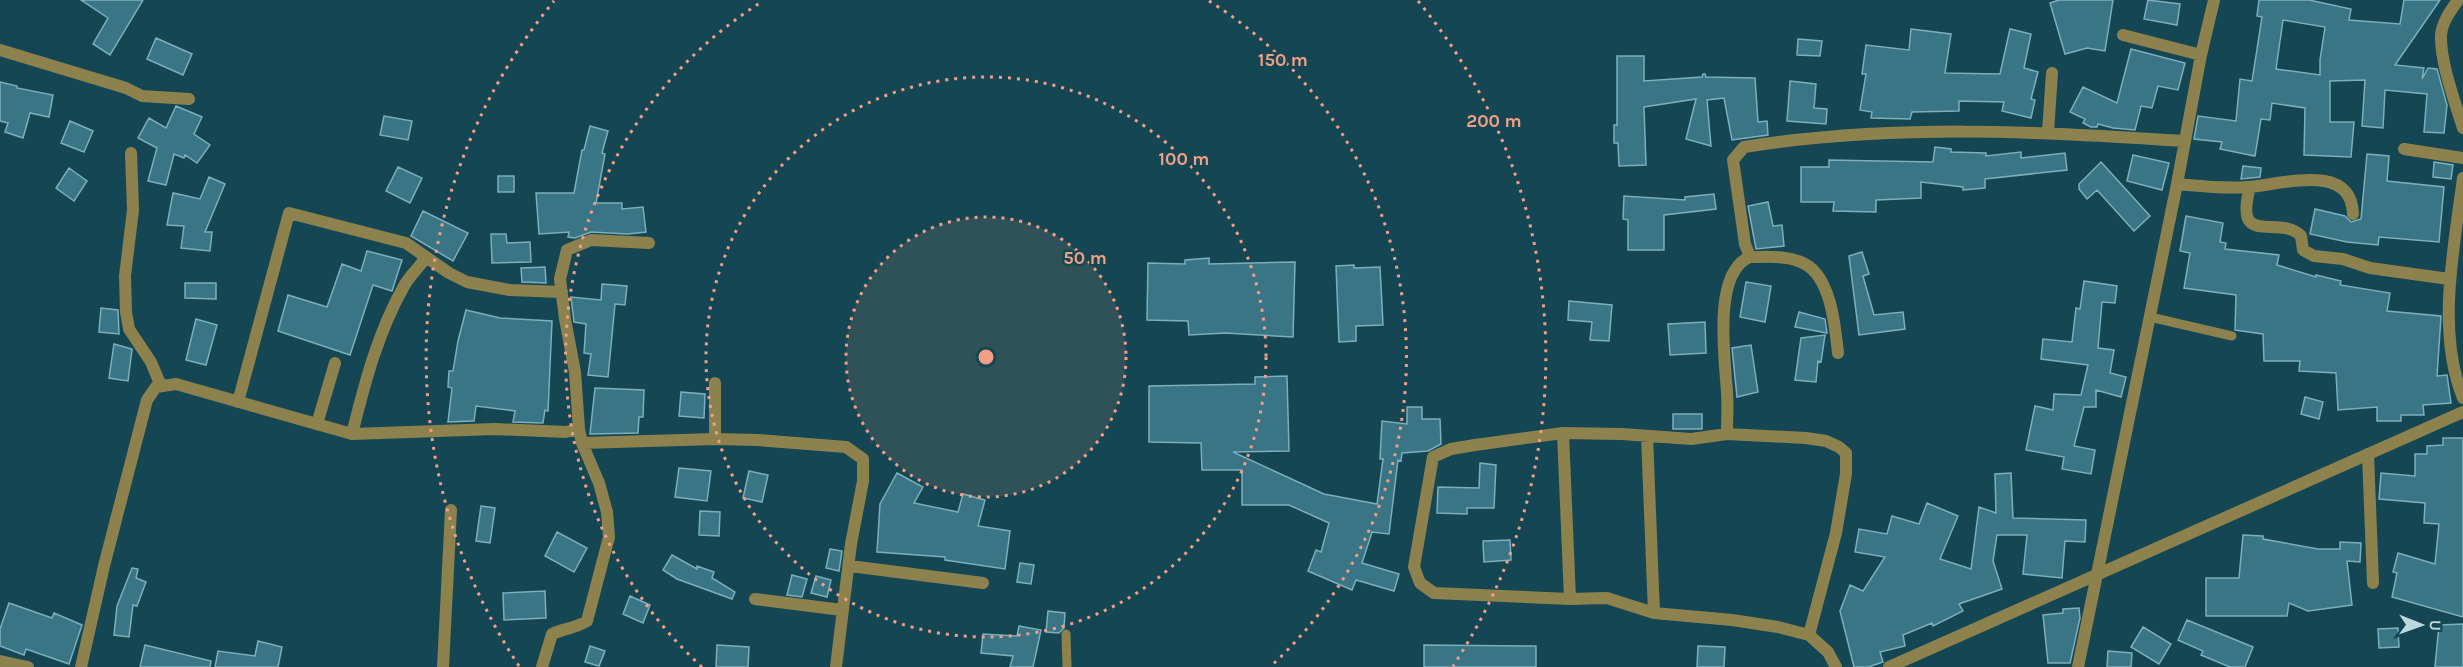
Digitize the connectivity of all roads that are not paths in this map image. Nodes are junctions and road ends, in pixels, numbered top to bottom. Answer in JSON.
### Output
{"nodes":[{"id":1,"x":2214,"y":0,"type":"edge"},
{"id":2,"x":2458,"y":0,"type":"edge"},
{"id":3,"x":2123,"y":35,"type":"dead end"},
{"id":4,"x":0,"y":50,"type":"edge"},
{"id":5,"x":2201,"y":55,"type":"junction"},
{"id":6,"x":2052,"y":73,"type":"dead end"},
{"id":7,"x":189,"y":99,"type":"dead end"},
{"id":8,"x":2463,"y":128,"type":"edge"},
{"id":9,"x":2048,"y":132,"type":"junction"},
{"id":10,"x":2184,"y":141,"type":"junction"},
{"id":11,"x":2404,"y":149,"type":"dead end"},
{"id":12,"x":131,"y":153,"type":"dead end"},
{"id":13,"x":2463,"y":158,"type":"edge"},
{"id":14,"x":2463,"y":178,"type":"edge"},
{"id":15,"x":2177,"y":184,"type":"junction"},
{"id":16,"x":2250,"y":187,"type":"junction"},
{"id":17,"x":2353,"y":214,"type":"dead end"},
{"id":18,"x":649,"y":243,"type":"dead end"},
{"id":19,"x":426,"y":257,"type":"junction"},
{"id":20,"x":1750,"y":257,"type":"junction"},
{"id":21,"x":2450,"y":279,"type":"junction"},
{"id":22,"x":562,"y":292,"type":"junction"},
{"id":23,"x":2150,"y":317,"type":"junction"},
{"id":24,"x":2232,"y":336,"type":"dead end"},
{"id":25,"x":1838,"y":352,"type":"dead end"},
{"id":26,"x":334,"y":363,"type":"dead end"},
{"id":27,"x":715,"y":383,"type":"dead end"},
{"id":28,"x":161,"y":386,"type":"junction"},
{"id":29,"x":2463,"y":398,"type":"edge"},
{"id":30,"x":238,"y":402,"type":"junction"},
{"id":31,"x":2463,"y":412,"type":"edge"},
{"id":32,"x":317,"y":424,"type":"junction"},
{"id":33,"x":579,"y":429,"type":"junction"},
{"id":34,"x":1563,"y":433,"type":"junction"},
{"id":35,"x":352,"y":434,"type":"junction"},
{"id":36,"x":1727,"y":434,"type":"junction"},
{"id":37,"x":1647,"y":436,"type":"junction"},
{"id":38,"x":715,"y":439,"type":"junction"},
{"id":39,"x":582,"y":443,"type":"junction"},
{"id":40,"x":2368,"y":454,"type":"junction"},
{"id":41,"x":451,"y":510,"type":"dead end"},
{"id":42,"x":850,"y":566,"type":"junction"},
{"id":43,"x":2097,"y":575,"type":"junction"},
{"id":44,"x":983,"y":583,"type":"dead end"},
{"id":45,"x":2373,"y":583,"type":"dead end"},
{"id":46,"x":755,"y":599,"type":"dead end"},
{"id":47,"x":1570,"y":599,"type":"junction"},
{"id":48,"x":842,"y":610,"type":"junction"},
{"id":49,"x":1654,"y":613,"type":"junction"},
{"id":50,"x":1066,"y":634,"type":"dead end"},
{"id":51,"x":1809,"y":635,"type":"junction"},
{"id":52,"x":0,"y":661,"type":"edge"},
{"id":53,"x":28,"y":667,"type":"edge"},
{"id":54,"x":81,"y":667,"type":"edge"},
{"id":55,"x":443,"y":667,"type":"edge"},
{"id":56,"x":542,"y":667,"type":"edge"},
{"id":57,"x":836,"y":667,"type":"edge"},
{"id":58,"x":1067,"y":667,"type":"edge"},
{"id":59,"x":1836,"y":667,"type":"edge"},
{"id":60,"x":1889,"y":667,"type":"edge"},
{"id":61,"x":2078,"y":667,"type":"edge"}],
"edges":[{"from":1,"to":5,"type":"street"},
{"from":2,"to":8,"type":"street"},
{"from":3,"to":5,"type":"street"},
{"from":4,"to":7,"type":"street"},
{"from":5,"to":10,"type":"street"},
{"from":6,"to":9,"type":"street"},
{"from":9,"to":10,"type":"street"},
{"from":9,"to":20,"type":"street"},
{"from":10,"to":15,"type":"street"},
{"from":11,"to":13,"type":"street"},
{"from":12,"to":28,"type":"street"},
{"from":14,"to":21,"type":"street"},
{"from":15,"to":16,"type":"street"},
{"from":15,"to":23,"type":"street"},
{"from":16,"to":17,"type":"street"},
{"from":16,"to":21,"type":"street"},
{"from":18,"to":22,"type":"street"},
{"from":19,"to":22,"type":"street"},
{"from":19,"to":30,"type":"street"},
{"from":19,"to":35,"type":"street"},
{"from":20,"to":25,"type":"street"},
{"from":20,"to":36,"type":"street"},
{"from":21,"to":29,"type":"street"},
{"from":22,"to":33,"type":"street"},
{"from":23,"to":24,"type":"lane"},
{"from":23,"to":43,"type":"street"},
{"from":26,"to":32,"type":"street"},
{"from":27,"to":38,"type":"street"},
{"from":28,"to":30,"type":"street"},
{"from":28,"to":54,"type":"street"},
{"from":30,"to":32,"type":"street"},
{"from":31,"to":40,"type":"street"},
{"from":32,"to":35,"type":"street"},
{"from":33,"to":35,"type":"street"},
{"from":33,"to":39,"type":"street"},
{"from":34,"to":37,"type":"street"},
{"from":34,"to":47,"type":"street"},
{"from":34,"to":47,"type":"street"},
{"from":36,"to":37,"type":"street"},
{"from":36,"to":51,"type":"street"},
{"from":37,"to":49,"type":"street"},
{"from":38,"to":39,"type":"street"},
{"from":38,"to":42,"type":"street"},
{"from":39,"to":56,"type":"street"},
{"from":40,"to":43,"type":"street"},
{"from":40,"to":45,"type":"street"},
{"from":41,"to":55,"type":"street"},
{"from":42,"to":44,"type":"street"},
{"from":42,"to":48,"type":"street"},
{"from":43,"to":60,"type":"street"},
{"from":43,"to":61,"type":"street"},
{"from":46,"to":48,"type":"street"},
{"from":47,"to":49,"type":"street"},
{"from":48,"to":57,"type":"street"},
{"from":49,"to":51,"type":"street"},
{"from":50,"to":58,"type":"lane"},
{"from":51,"to":59,"type":"street"},
{"from":52,"to":53,"type":"street"}]}
